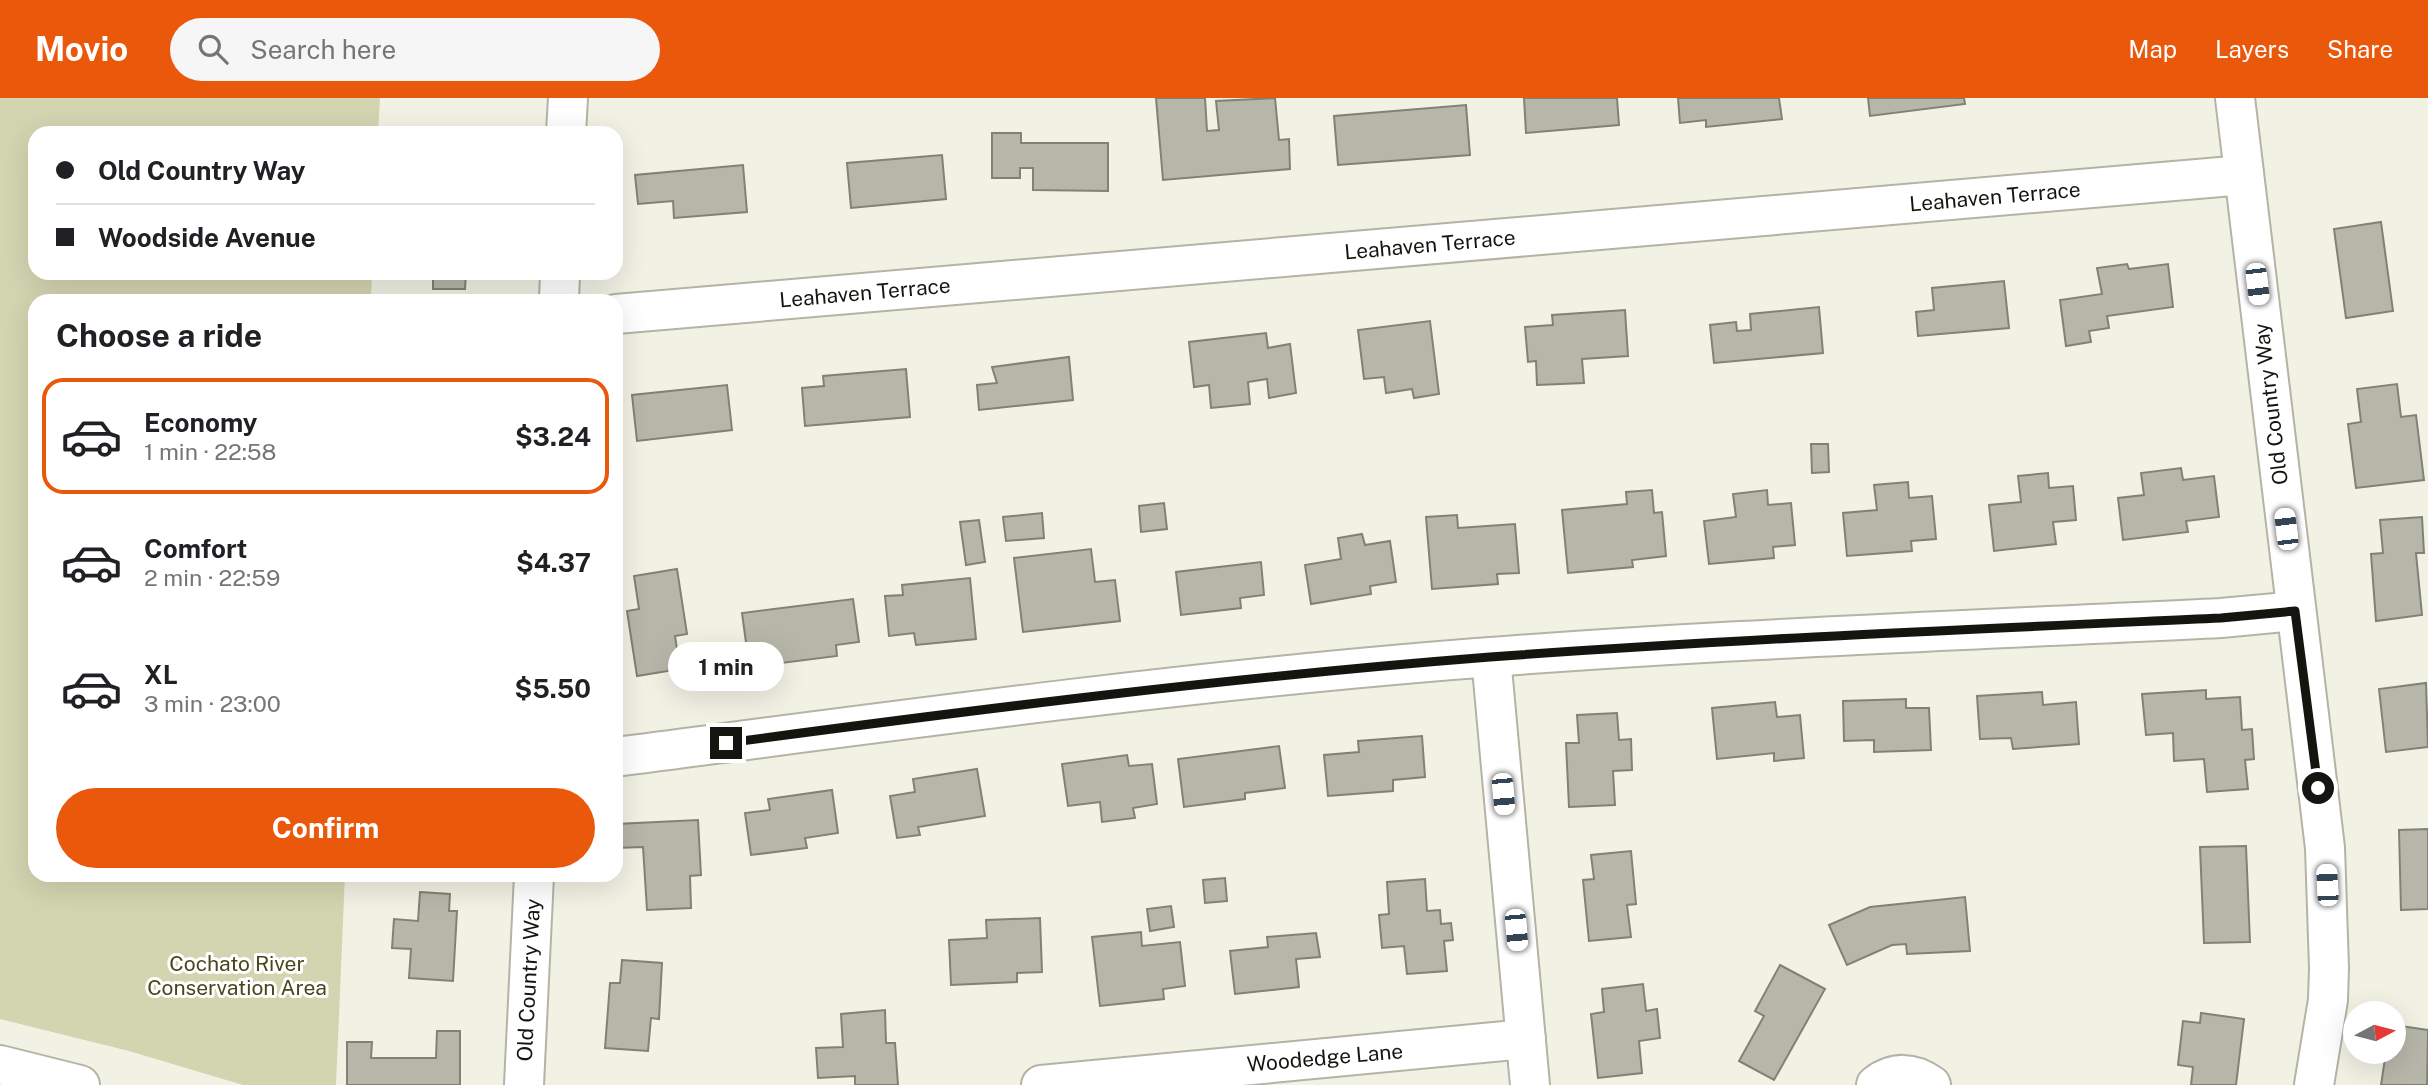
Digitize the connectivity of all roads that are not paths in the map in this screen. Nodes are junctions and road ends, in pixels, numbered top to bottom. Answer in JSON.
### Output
{"nodes":[{"id":1,"x":568,"y":98,"type":"edge"},
{"id":2,"x":2235,"y":98,"type":"edge"},
{"id":3,"x":566,"y":126,"type":"edge"},
{"id":4,"x":2244,"y":175,"type":"junction"},
{"id":5,"x":623,"y":313,"type":"edge"},
{"id":6,"x":2295,"y":611,"type":"junction"},
{"id":7,"x":1491,"y":657,"type":"junction"},
{"id":8,"x":623,"y":756,"type":"edge"},
{"id":9,"x":534,"y":882,"type":"edge"},
{"id":10,"x":1526,"y":1039,"type":"junction"},
{"id":11,"x":0,"y":1065,"type":"edge"},
{"id":12,"x":80,"y":1085,"type":"edge"},
{"id":13,"x":524,"y":1085,"type":"edge"},
{"id":14,"x":1041,"y":1085,"type":"edge"},
{"id":15,"x":1530,"y":1085,"type":"edge"},
{"id":16,"x":1876,"y":1085,"type":"edge"},
{"id":17,"x":1931,"y":1085,"type":"edge"},
{"id":18,"x":2314,"y":1085,"type":"edge"}],
"edges":[{"from":1,"to":3,"type":"street"},
{"from":2,"to":4,"type":"street","name":"Old Country Way"},
{"from":4,"to":5,"type":"street","name":"Leahaven Terrace"},
{"from":4,"to":6,"type":"street","name":"Old Country Way"},
{"from":6,"to":7,"type":"street"},
{"from":6,"to":18,"type":"street","name":"Old Country Way"},
{"from":7,"to":8,"type":"street"},
{"from":7,"to":10,"type":"street"},
{"from":9,"to":13,"type":"street","name":"Old Country Way"},
{"from":10,"to":14,"type":"street","name":"Woodedge Lane"},
{"from":10,"to":15,"type":"street"},
{"from":11,"to":12,"type":"street"},
{"from":16,"to":17,"type":"street"}]}
